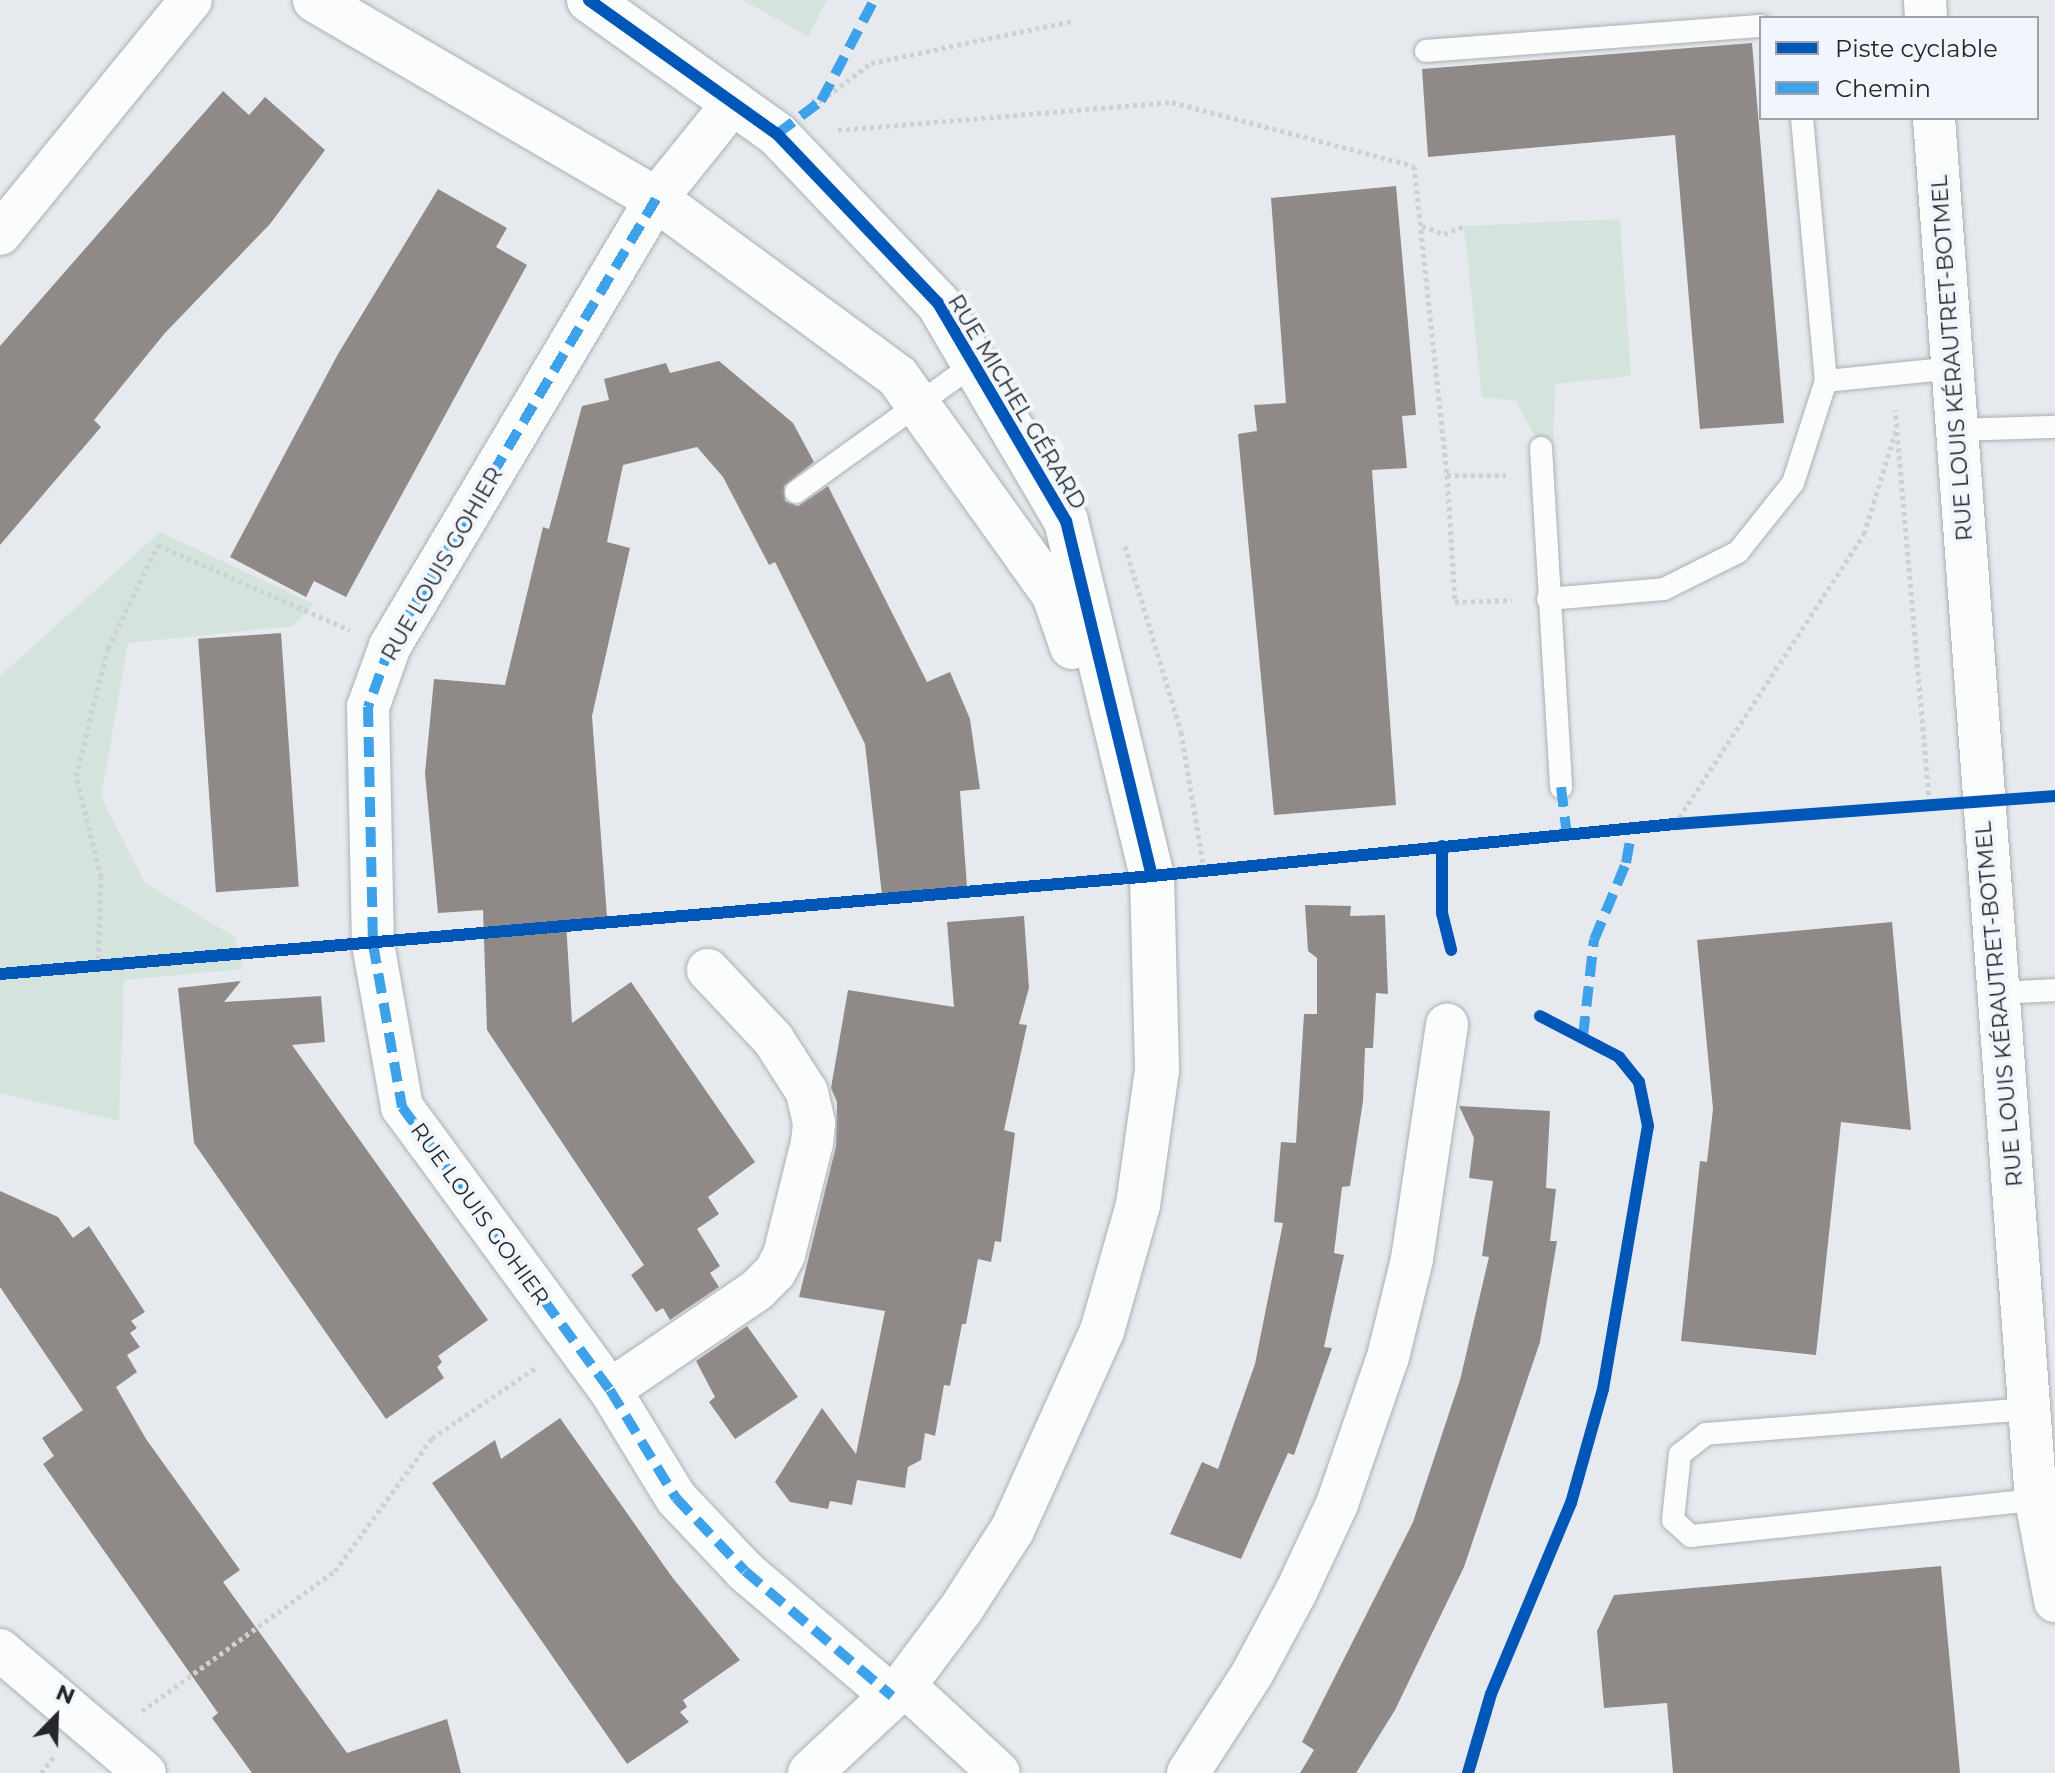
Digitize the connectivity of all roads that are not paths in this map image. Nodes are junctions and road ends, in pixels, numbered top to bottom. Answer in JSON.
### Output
{"nodes":[{"id":1,"x":191,"y":0,"type":"edge"},
{"id":2,"x":315,"y":0,"type":"edge"},
{"id":3,"x":592,"y":1,"type":"edge"},
{"id":4,"x":1759,"y":26,"type":"edge"},
{"id":5,"x":1426,"y":51,"type":"dead end"},
{"id":6,"x":734,"y":102,"type":"junction"},
{"id":7,"x":1802,"y":120,"type":"edge"},
{"id":8,"x":1934,"y":120,"type":"edge"},
{"id":9,"x":656,"y":199,"type":"junction"},
{"id":10,"x":0,"y":234,"type":"edge"},
{"id":11,"x":974,"y":364,"type":"junction"},
{"id":12,"x":1953,"y":368,"type":"junction"},
{"id":13,"x":1826,"y":381,"type":"junction"},
{"id":14,"x":917,"y":404,"type":"junction"},
{"id":15,"x":2055,"y":427,"type":"edge"},
{"id":16,"x":1958,"y":430,"type":"junction"},
{"id":17,"x":1541,"y":448,"type":"dead end"},
{"id":18,"x":796,"y":492,"type":"dead end"},
{"id":19,"x":1548,"y":599,"type":"junction"},
{"id":20,"x":1561,"y":787,"type":"dead end"},
{"id":21,"x":1152,"y":876,"type":"junction"},
{"id":22,"x":708,"y":970,"type":"dead end"},
{"id":23,"x":2055,"y":990,"type":"edge"},
{"id":24,"x":2000,"y":993,"type":"junction"},
{"id":25,"x":1447,"y":1025,"type":"dead end"},
{"id":26,"x":610,"y":1390,"type":"junction"},
{"id":27,"x":2029,"y":1409,"type":"junction"},
{"id":28,"x":2041,"y":1477,"type":"edge"},
{"id":29,"x":2055,"y":1601,"type":"edge"},
{"id":30,"x":0,"y":1650,"type":"edge"},
{"id":31,"x":898,"y":1690,"type":"junction"},
{"id":32,"x":145,"y":1773,"type":"edge"},
{"id":33,"x":810,"y":1773,"type":"edge"},
{"id":34,"x":999,"y":1773,"type":"edge"},
{"id":35,"x":1188,"y":1773,"type":"edge"}],
"edges":[{"from":1,"to":10,"type":"street"},
{"from":2,"to":9,"type":"street","name":"RUE MICHEL GÉRARD"},
{"from":3,"to":6,"type":"street","name":"RUE MICHEL GÉRARD"},
{"from":4,"to":5,"type":"lane"},
{"from":6,"to":9,"type":"street","name":"RUE LOUIS GOHIER"},
{"from":6,"to":11,"type":"street","name":"RUE MICHEL GÉRARD"},
{"from":7,"to":13,"type":"lane"},
{"from":8,"to":12,"type":"street","name":"RUE LOUIS KÉRAUTRET-BOTMEL"},
{"from":9,"to":14,"type":"street","name":"RUE MICHEL GÉRARD"},
{"from":9,"to":26,"type":"street","name":"RUE LOUIS GOHIER"},
{"from":11,"to":14,"type":"lane"},
{"from":11,"to":21,"type":"street","name":"RUE MICHEL GÉRARD"},
{"from":12,"to":13,"type":"lane"},
{"from":12,"to":16,"type":"street","name":"RUE LOUIS KÉRAUTRET-BOTMEL"},
{"from":13,"to":19,"type":"lane"},
{"from":14,"to":18,"type":"lane"},
{"from":14,"to":21,"type":"street","name":"RUE MICHEL GÉRARD"},
{"from":15,"to":16,"type":"lane"},
{"from":16,"to":24,"type":"street","name":"RUE LOUIS KÉRAUTRET-BOTMEL"},
{"from":17,"to":19,"type":"lane"},
{"from":19,"to":20,"type":"lane"},
{"from":21,"to":31,"type":"street","name":"RUE MICHEL GÉRARD"},
{"from":22,"to":26,"type":"street"},
{"from":23,"to":24,"type":"lane"},
{"from":24,"to":27,"type":"street","name":"RUE LOUIS KÉRAUTRET-BOTMEL"},
{"from":25,"to":35,"type":"street"},
{"from":26,"to":31,"type":"street","name":"RUE LOUIS GOHIER"},
{"from":27,"to":28,"type":"street","name":"RUE LOUIS KÉRAUTRET-BOTMEL"},
{"from":27,"to":28,"type":"lane"},
{"from":28,"to":29,"type":"street","name":"RUE LOUIS KÉRAUTRET-BOTMEL"},
{"from":30,"to":32,"type":"street"},
{"from":31,"to":33,"type":"street","name":"RUE MICHEL GÉRARD"},
{"from":31,"to":34,"type":"street","name":"RUE LOUIS GOHIER"}]}
